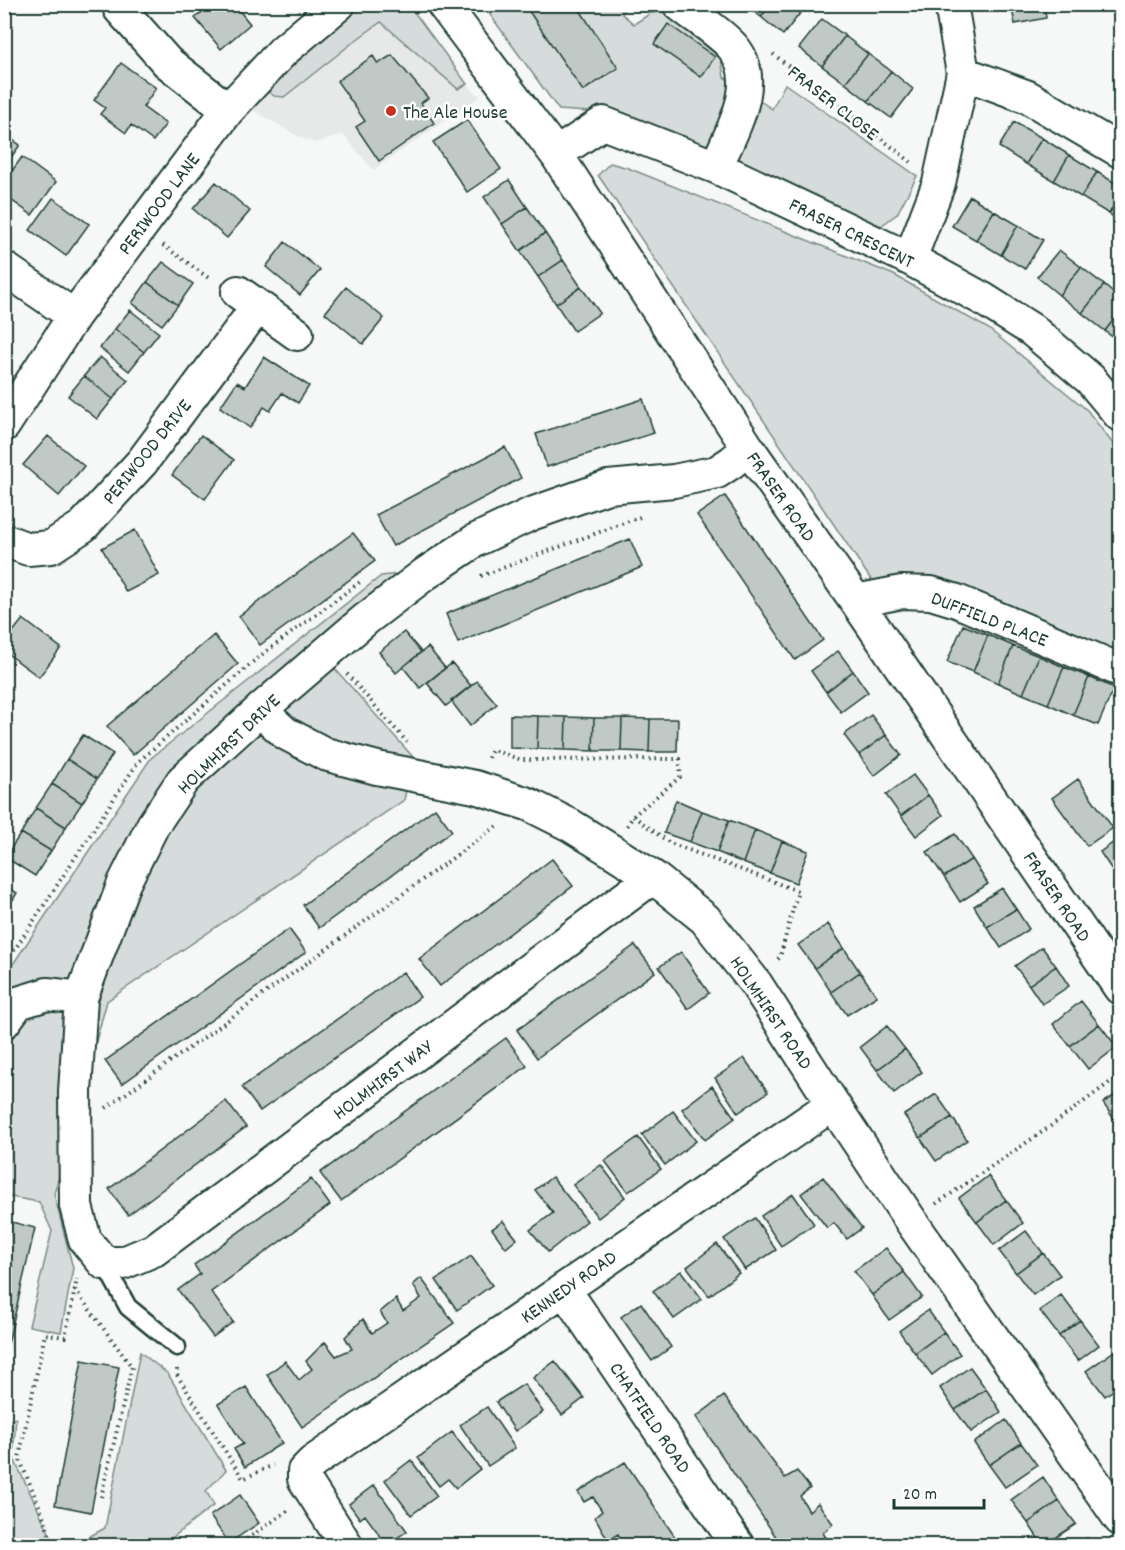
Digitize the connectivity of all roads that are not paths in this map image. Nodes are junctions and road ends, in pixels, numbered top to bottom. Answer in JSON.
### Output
{"nodes":[{"id":1,"x":118,"y":4,"type":"edge"},
{"id":2,"x":339,"y":4,"type":"edge"},
{"id":3,"x":443,"y":4,"type":"edge"},
{"id":4,"x":679,"y":4,"type":"edge"},
{"id":5,"x":951,"y":4,"type":"edge"},
{"id":6,"x":963,"y":73,"type":"junction"},
{"id":7,"x":228,"y":110,"type":"junction"},
{"id":8,"x":1120,"y":151,"type":"edge"},
{"id":9,"x":556,"y":154,"type":"junction"},
{"id":10,"x":716,"y":167,"type":"junction"},
{"id":11,"x":910,"y":259,"type":"junction"},
{"id":12,"x":4,"y":268,"type":"edge"},
{"id":13,"x":74,"y":316,"type":"junction"},
{"id":14,"x":297,"y":334,"type":"dead end"},
{"id":15,"x":1120,"y":415,"type":"edge"},
{"id":16,"x":4,"y":425,"type":"edge"},
{"id":17,"x":748,"y":448,"type":"junction"},
{"id":18,"x":4,"y":540,"type":"edge"},
{"id":19,"x":856,"y":601,"type":"junction"},
{"id":20,"x":1120,"y":670,"type":"edge"},
{"id":21,"x":260,"y":710,"type":"junction"},
{"id":22,"x":653,"y":877,"type":"junction"},
{"id":23,"x":1120,"y":988,"type":"edge"},
{"id":24,"x":81,"y":998,"type":"junction"},
{"id":25,"x":4,"y":1022,"type":"edge"},
{"id":26,"x":832,"y":1104,"type":"junction"},
{"id":27,"x":95,"y":1251,"type":"junction"},
{"id":28,"x":564,"y":1289,"type":"junction"},
{"id":29,"x":177,"y":1347,"type":"road end"},
{"id":30,"x":1120,"y":1519,"type":"edge"},
{"id":31,"x":347,"y":1545,"type":"edge"},
{"id":32,"x":738,"y":1545,"type":"edge"}],
"edges":[{"from":1,"to":7,"type":"street"},
{"from":2,"to":7,"type":"street","name":"PERIWOOD LANE"},
{"from":3,"to":9,"type":"street","name":"FRASER ROAD"},
{"from":4,"to":10,"type":"street"},
{"from":5,"to":6,"type":"street"},
{"from":6,"to":8,"type":"street"},
{"from":6,"to":11,"type":"street"},
{"from":7,"to":13,"type":"street","name":"PERIWOOD LANE"},
{"from":9,"to":10,"type":"street","name":"FRASER CRESCENT"},
{"from":9,"to":17,"type":"street","name":"FRASER ROAD"},
{"from":10,"to":11,"type":"street","name":"FRASER CRESCENT"},
{"from":11,"to":15,"type":"street","name":"FRASER CRESCENT"},
{"from":12,"to":13,"type":"street"},
{"from":13,"to":16,"type":"street","name":"PERIWOOD LANE"},
{"from":14,"to":18,"type":"street","name":"PERIWOOD DRIVE"},
{"from":17,"to":19,"type":"street","name":"FRASER ROAD"},
{"from":17,"to":21,"type":"street","name":"HOLMHIRST DRIVE"},
{"from":19,"to":20,"type":"street","name":"DUFFIELD PLACE"},
{"from":19,"to":23,"type":"street","name":"FRASER ROAD"},
{"from":21,"to":22,"type":"street","name":"HOLMHIRST ROAD"},
{"from":21,"to":24,"type":"street","name":"HOLMHIRST DRIVE"},
{"from":22,"to":26,"type":"street","name":"HOLMHIRST ROAD"},
{"from":22,"to":27,"type":"street","name":"HOLMHIRST WAY"},
{"from":24,"to":25,"type":"street"},
{"from":24,"to":27,"type":"street","name":"HOLMHIRST DRIVE"},
{"from":26,"to":28,"type":"street","name":"KENNEDY ROAD"},
{"from":26,"to":30,"type":"street","name":"HOLMHIRST ROAD"},
{"from":27,"to":29,"type":"lane","name":"HOLMHIRST DRIVE"},
{"from":28,"to":31,"type":"street","name":"KENNEDY ROAD"},
{"from":28,"to":32,"type":"street","name":"CHATFIELD ROAD"}]}
